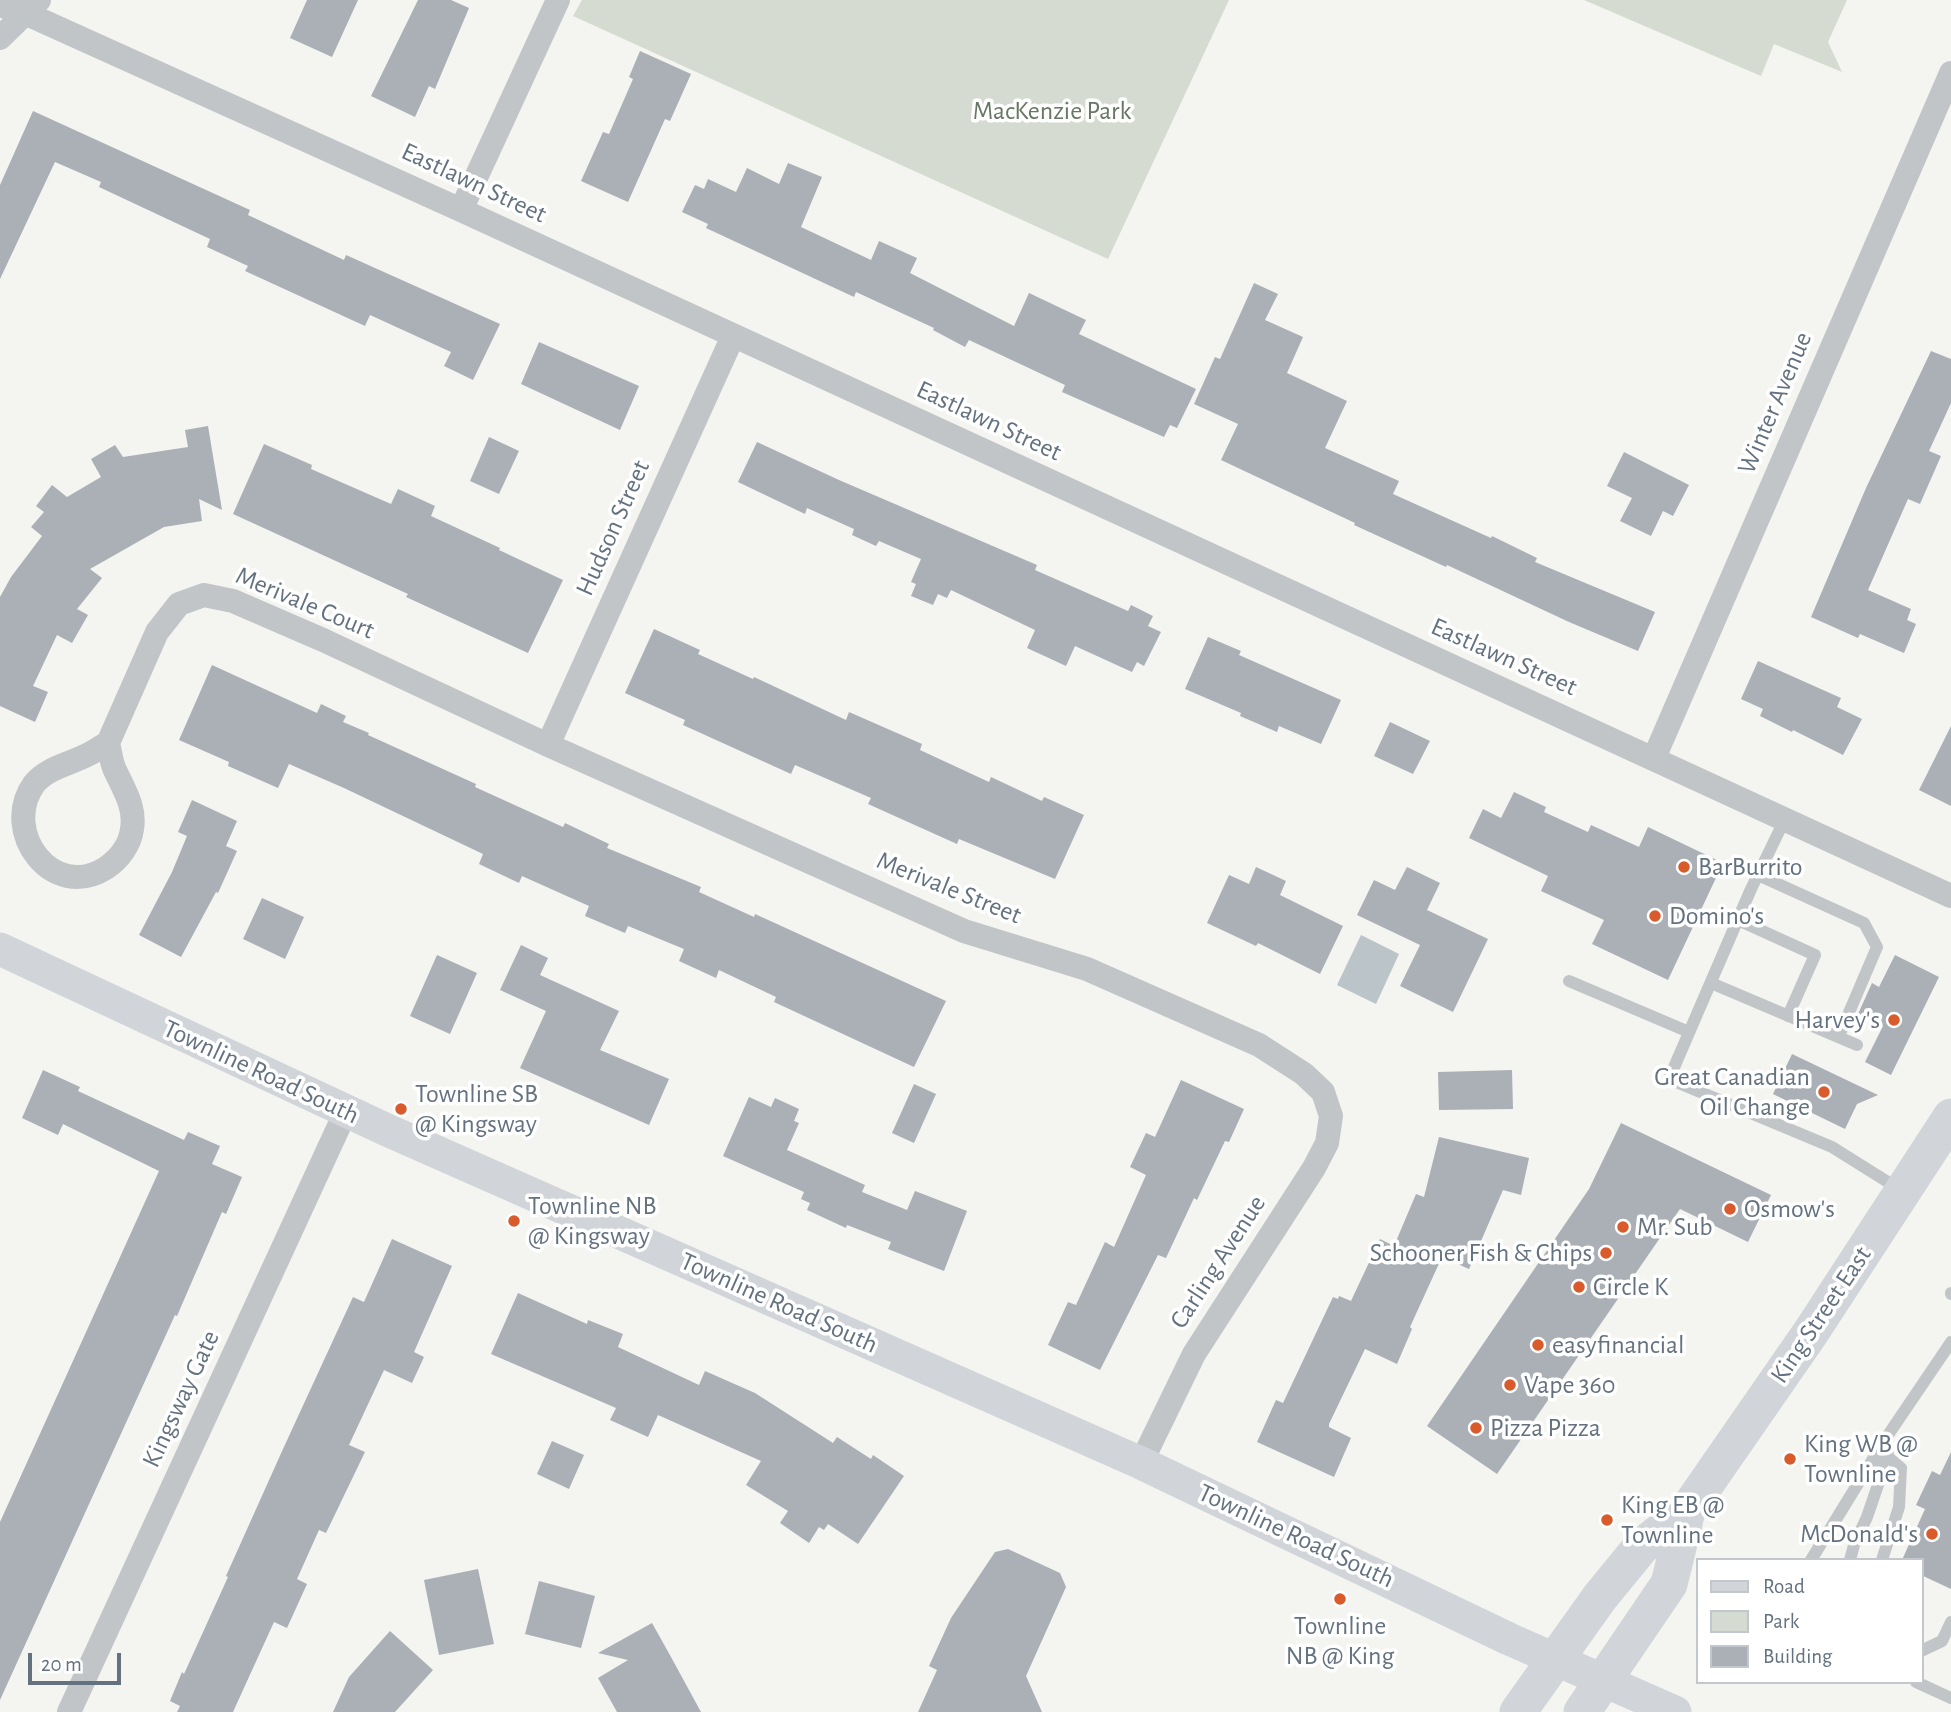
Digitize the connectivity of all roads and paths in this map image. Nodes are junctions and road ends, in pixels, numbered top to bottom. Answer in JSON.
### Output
{"nodes":[{"id":1,"x":558,"y":0,"type":"edge"},
{"id":2,"x":0,"y":5,"type":"edge"},
{"id":3,"x":33,"y":7,"type":"edge"},
{"id":4,"x":0,"y":38,"type":"edge"},
{"id":5,"x":1951,"y":73,"type":"edge"},
{"id":6,"x":461,"y":210,"type":"junction"},
{"id":7,"x":733,"y":336,"type":"junction"},
{"id":8,"x":108,"y":743,"type":"junction"},
{"id":9,"x":548,"y":745,"type":"junction"},
{"id":10,"x":1654,"y":758,"type":"junction"},
{"id":11,"x":1785,"y":819,"type":"junction"},
{"id":12,"x":1758,"y":875,"type":"junction"},
{"id":13,"x":1951,"y":896,"type":"edge"},
{"id":14,"x":1738,"y":920,"type":"junction"},
{"id":15,"x":0,"y":949,"type":"edge"},
{"id":16,"x":1569,"y":981,"type":"dead end"},
{"id":17,"x":1711,"y":983,"type":"junction"},
{"id":18,"x":1788,"y":1016,"type":"junction"},
{"id":19,"x":1689,"y":1032,"type":"junction"},
{"id":20,"x":1839,"y":1036,"type":"junction"},
{"id":21,"x":1857,"y":1045,"type":"dead end"},
{"id":22,"x":1322,"y":1092,"type":"joint"},
{"id":23,"x":346,"y":1111,"type":"junction"},
{"id":24,"x":1951,"y":1117,"type":"edge"},
{"id":25,"x":1902,"y":1191,"type":"junction"},
{"id":26,"x":1951,"y":1342,"type":"edge"},
{"id":27,"x":1886,"y":1438,"type":"junction"},
{"id":28,"x":1888,"y":1457,"type":"junction"},
{"id":29,"x":1141,"y":1463,"type":"junction"},
{"id":30,"x":1687,"y":1511,"type":"junction"},
{"id":31,"x":1812,"y":1558,"type":"edge"},
{"id":32,"x":1851,"y":1558,"type":"edge"},
{"id":33,"x":1883,"y":1558,"type":"edge"},
{"id":34,"x":1951,"y":1622,"type":"edge"},
{"id":35,"x":1923,"y":1650,"type":"edge"},
{"id":36,"x":1557,"y":1658,"type":"junction"},
{"id":37,"x":1606,"y":1680,"type":"junction"},
{"id":38,"x":1920,"y":1684,"type":"edge"},
{"id":39,"x":1951,"y":1698,"type":"edge"},
{"id":40,"x":69,"y":1712,"type":"edge"},
{"id":41,"x":1518,"y":1712,"type":"edge"},
{"id":42,"x":1582,"y":1712,"type":"edge"},
{"id":43,"x":1675,"y":1712,"type":"edge"}],
"edges":[{"from":1,"to":6,"type":"street"},
{"from":2,"to":3,"type":"street","name":"Eastlawn Street"},
{"from":3,"to":4,"type":"street"},
{"from":3,"to":6,"type":"street","name":"Eastlawn Street"},
{"from":5,"to":10,"type":"street","name":"Winter Avenue"},
{"from":6,"to":7,"type":"street","name":"Eastlawn Street"},
{"from":7,"to":9,"type":"street","name":"Hudson Street"},
{"from":7,"to":10,"type":"street","name":"Eastlawn Street"},
{"from":8,"to":8,"type":"street"},
{"from":8,"to":9,"type":"street","name":"Merivale Court"},
{"from":9,"to":22,"type":"street","name":"Merivale Street"},
{"from":10,"to":11,"type":"street","name":"Eastlawn Street"},
{"from":11,"to":12,"type":"lane"},
{"from":11,"to":13,"type":"street","name":"Eastlawn Street"},
{"from":12,"to":14,"type":"lane"},
{"from":12,"to":20,"type":"lane"},
{"from":14,"to":17,"type":"lane"},
{"from":14,"to":18,"type":"lane"},
{"from":15,"to":23,"type":"main road","name":"Townline Road South"},
{"from":16,"to":19,"type":"lane"},
{"from":17,"to":18,"type":"lane"},
{"from":17,"to":19,"type":"lane"},
{"from":18,"to":20,"type":"lane"},
{"from":19,"to":25,"type":"lane"},
{"from":20,"to":21,"type":"lane"},
{"from":22,"to":29,"type":"street","name":"Carling Avenue"},
{"from":23,"to":29,"type":"main road","name":"Townline Road South"},
{"from":23,"to":40,"type":"street","name":"Kingsway Gate"},
{"from":24,"to":25,"type":"main road","name":"King Street East"},
{"from":25,"to":30,"type":"main road","name":"King Street East"},
{"from":26,"to":27,"type":"lane"},
{"from":27,"to":28,"type":"lane"},
{"from":27,"to":31,"type":"lane"},
{"from":28,"to":32,"type":"lane"},
{"from":28,"to":33,"type":"lane"},
{"from":29,"to":36,"type":"main road","name":"Townline Road South"},
{"from":30,"to":36,"type":"main road","name":"King Street East"},
{"from":30,"to":37,"type":"main road","name":"King Street East"},
{"from":34,"to":35,"type":"lane"},
{"from":36,"to":37,"type":"main road","name":"Townline Road South"},
{"from":36,"to":41,"type":"main road","name":"King Street East"},
{"from":37,"to":42,"type":"main road","name":"King Street East"},
{"from":37,"to":43,"type":"main road","name":"Townline Road South"},
{"from":38,"to":39,"type":"lane"}]}
